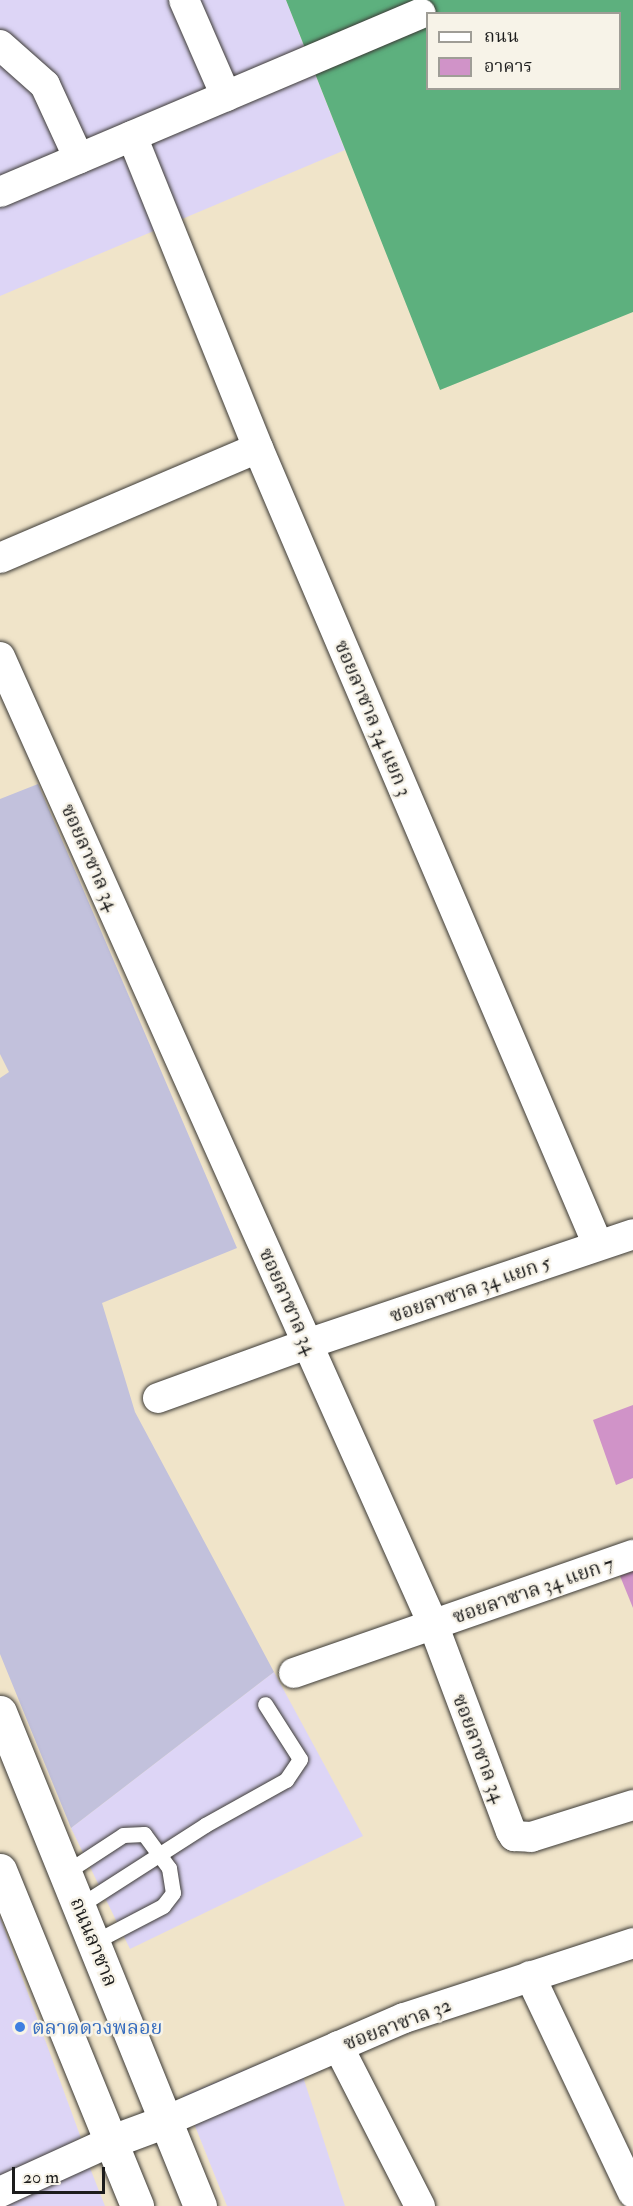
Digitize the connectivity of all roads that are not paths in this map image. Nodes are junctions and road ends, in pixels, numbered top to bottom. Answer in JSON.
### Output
{"nodes":[{"id":1,"x":184,"y":0,"type":"edge"},
{"id":2,"x":421,"y":13,"type":"dead end"},
{"id":3,"x":0,"y":45,"type":"edge"},
{"id":4,"x":226,"y":96,"type":"junction"},
{"id":5,"x":132,"y":136,"type":"junction"},
{"id":6,"x":79,"y":159,"type":"junction"},
{"id":7,"x":0,"y":192,"type":"edge"},
{"id":8,"x":258,"y":448,"type":"junction"},
{"id":9,"x":0,"y":558,"type":"edge"},
{"id":10,"x":0,"y":657,"type":"edge"},
{"id":11,"x":633,"y":1234,"type":"edge"},
{"id":12,"x":598,"y":1245,"type":"junction"},
{"id":13,"x":307,"y":1344,"type":"junction"},
{"id":14,"x":158,"y":1398,"type":"dead end"},
{"id":15,"x":633,"y":1555,"type":"edge"},
{"id":16,"x":432,"y":1624,"type":"junction"},
{"id":17,"x":294,"y":1673,"type":"dead end"},
{"id":18,"x":265,"y":1704,"type":"dead end"},
{"id":19,"x":0,"y":1712,"type":"edge"},
{"id":20,"x":633,"y":1805,"type":"edge"},
{"id":21,"x":159,"y":1854,"type":"junction"},
{"id":22,"x":0,"y":1870,"type":"edge"},
{"id":23,"x":65,"y":1873,"type":"junction"},
{"id":24,"x":79,"y":1906,"type":"junction"},
{"id":25,"x":94,"y":1942,"type":"junction"},
{"id":26,"x":633,"y":1943,"type":"edge"},
{"id":27,"x":530,"y":1976,"type":"junction"},
{"id":28,"x":338,"y":2046,"type":"junction"},
{"id":29,"x":166,"y":2121,"type":"junction"},
{"id":30,"x":112,"y":2140,"type":"junction"},
{"id":31,"x":0,"y":2192,"type":"edge"},
{"id":32,"x":633,"y":2193,"type":"edge"},
{"id":33,"x":137,"y":2206,"type":"edge"},
{"id":34,"x":200,"y":2206,"type":"edge"},
{"id":35,"x":420,"y":2206,"type":"edge"}],
"edges":[{"from":1,"to":4,"type":"street"},
{"from":2,"to":4,"type":"street"},
{"from":3,"to":6,"type":"street"},
{"from":4,"to":5,"type":"street"},
{"from":5,"to":6,"type":"street"},
{"from":5,"to":8,"type":"street","name":"ซอยลาซาล 34 แยก 3"},
{"from":6,"to":7,"type":"street"},
{"from":8,"to":9,"type":"street"},
{"from":8,"to":12,"type":"street","name":"ซอยลาซาล 34 แยก 3"},
{"from":10,"to":13,"type":"street","name":"ซอยลาซาล 34"},
{"from":11,"to":12,"type":"street","name":"ซอยลาซาล 34 แยก 5"},
{"from":12,"to":13,"type":"street","name":"ซอยลาซาล 34 แยก 5"},
{"from":13,"to":14,"type":"street","name":"ซอยลาซาล 34 แยก 5"},
{"from":13,"to":16,"type":"street","name":"ซอยลาซาล 34"},
{"from":15,"to":16,"type":"street","name":"ซอยลาซาล 34 แยก 7"},
{"from":16,"to":17,"type":"street","name":"ซอยลาซาล 34 แยก 7"},
{"from":16,"to":20,"type":"street","name":"ซอยลาซาล 34"},
{"from":18,"to":21,"type":"lane"},
{"from":19,"to":23,"type":"street","name":"ถนนลาซาล"},
{"from":21,"to":23,"type":"lane"},
{"from":21,"to":24,"type":"lane"},
{"from":21,"to":25,"type":"lane"},
{"from":22,"to":30,"type":"street"},
{"from":23,"to":24,"type":"street","name":"ถนนลาซาล"},
{"from":24,"to":25,"type":"street","name":"ถนนลาซาล"},
{"from":25,"to":29,"type":"street","name":"ถนนลาซาล"},
{"from":26,"to":27,"type":"street","name":"ซอยลาซาล 32"},
{"from":27,"to":28,"type":"street","name":"ซอยลาซาล 32"},
{"from":27,"to":32,"type":"street"},
{"from":28,"to":29,"type":"street","name":"ซอยลาซาล 32"},
{"from":28,"to":35,"type":"street"},
{"from":29,"to":30,"type":"street"},
{"from":29,"to":34,"type":"street","name":"ถนนลาซาล"},
{"from":30,"to":31,"type":"street"},
{"from":30,"to":33,"type":"street"}]}
